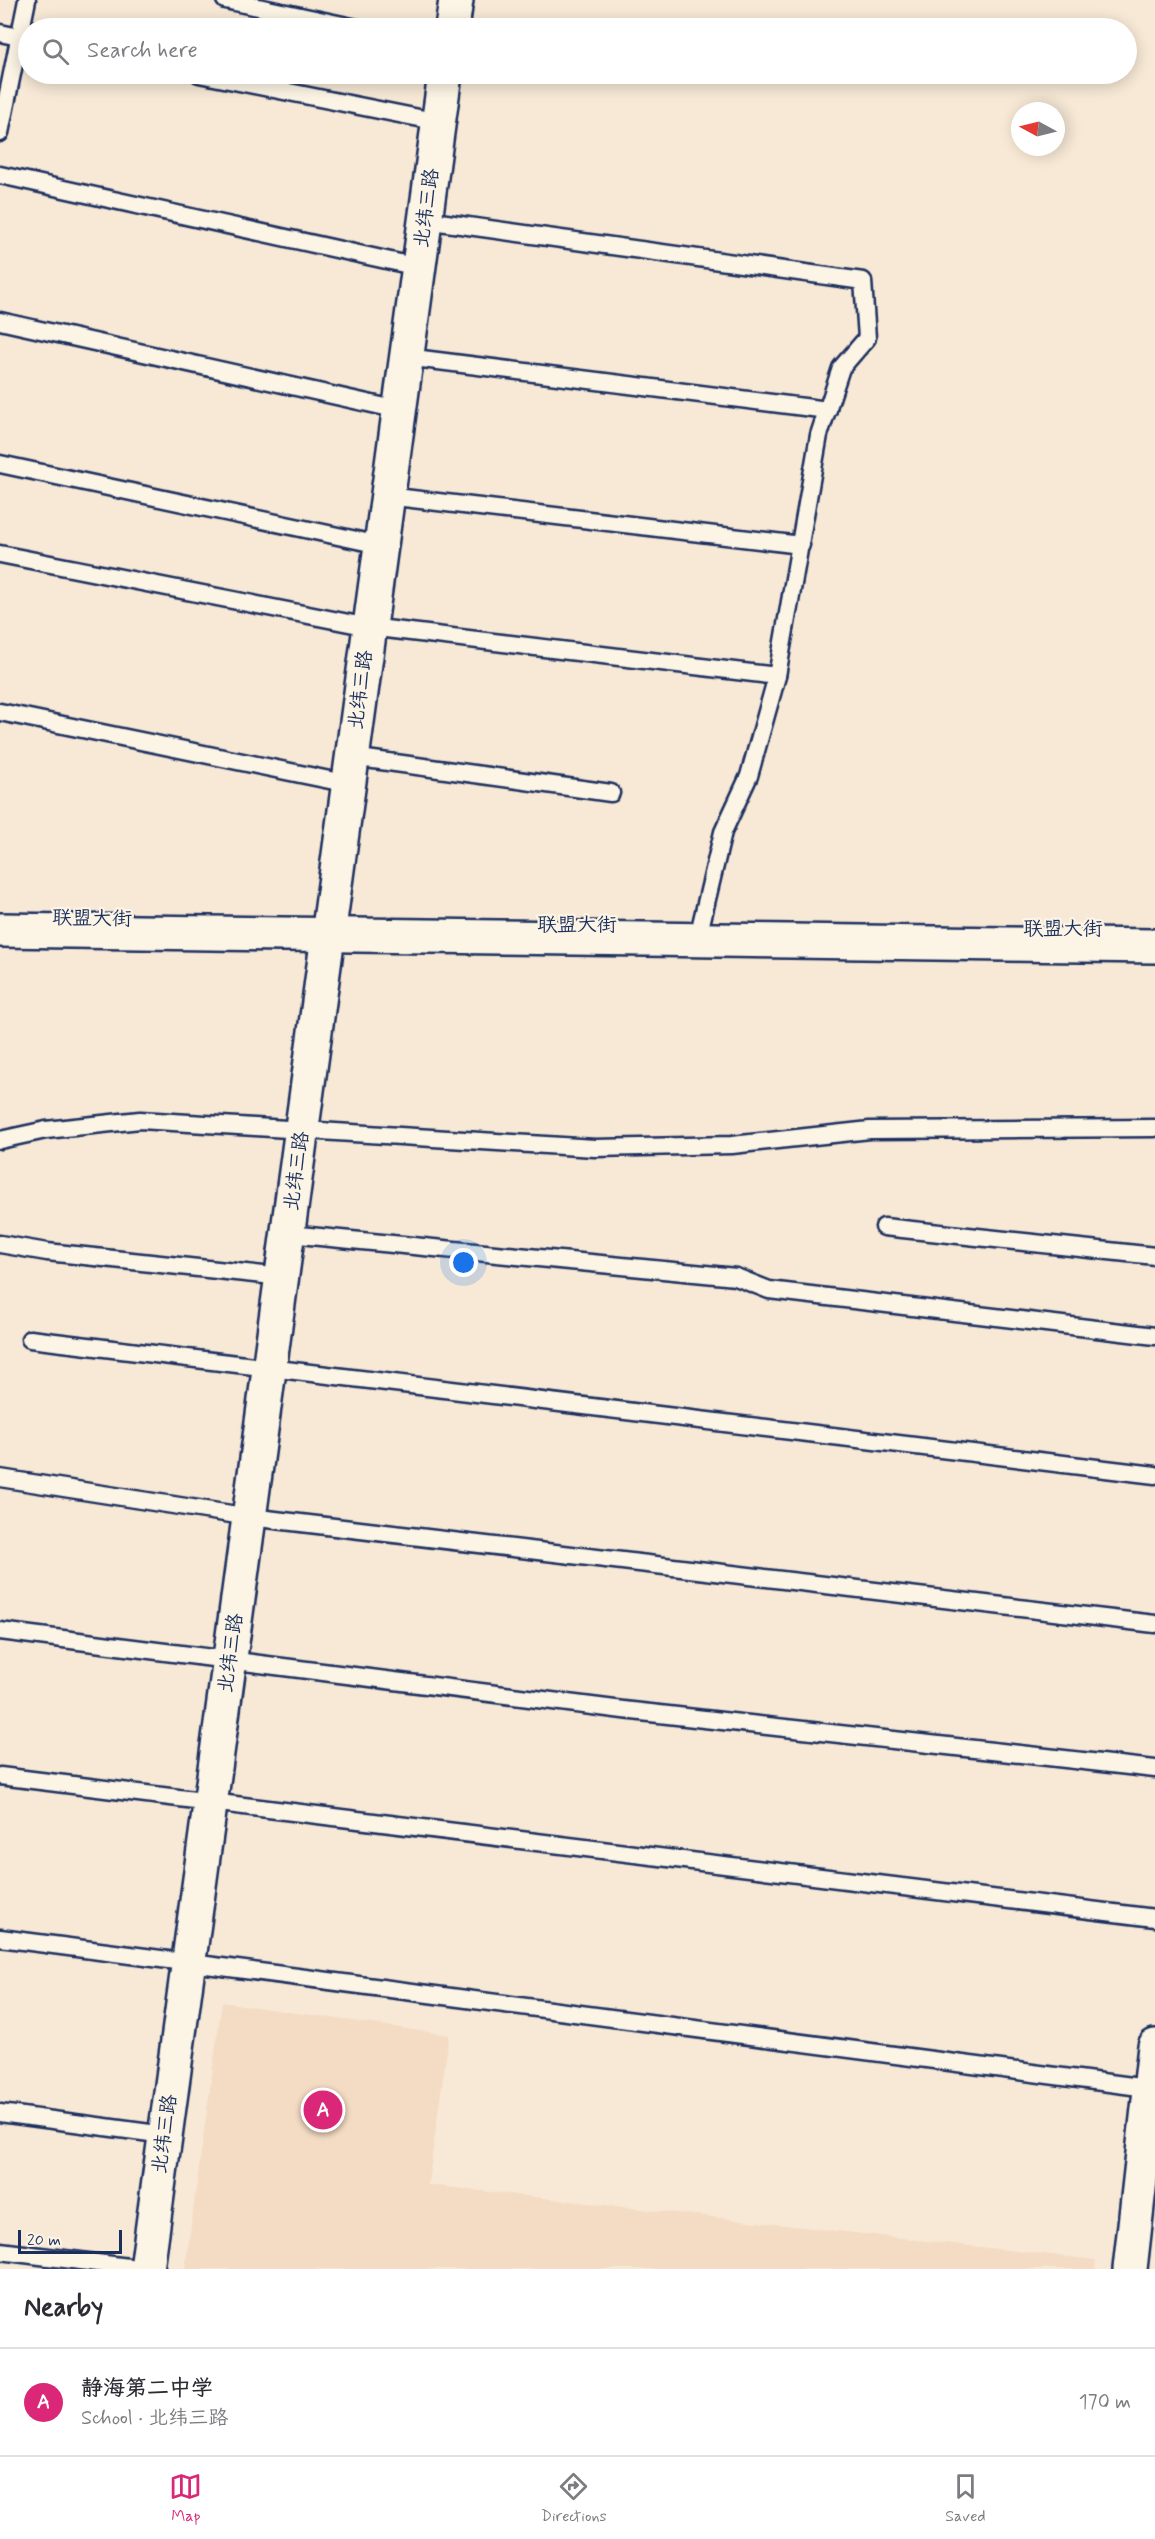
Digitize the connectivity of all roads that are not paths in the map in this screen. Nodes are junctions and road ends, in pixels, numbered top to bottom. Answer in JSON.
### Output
{"nodes":[{"id":1,"x":27,"y":0,"type":"edge"},
{"id":2,"x":225,"y":0,"type":"edge"},
{"id":3,"x":456,"y":0,"type":"edge"},
{"id":4,"x":26,"y":18,"type":"edge"},
{"id":5,"x":310,"y":18,"type":"edge"},
{"id":6,"x":453,"y":18,"type":"edge"},
{"id":7,"x":0,"y":33,"type":"edge"},
{"id":8,"x":18,"y":37,"type":"edge"},
{"id":9,"x":18,"y":62,"type":"edge"},
{"id":10,"x":249,"y":84,"type":"edge"},
{"id":11,"x":444,"y":84,"type":"edge"},
{"id":12,"x":439,"y":122,"type":"junction"},
{"id":13,"x":0,"y":133,"type":"edge"},
{"id":14,"x":0,"y":175,"type":"edge"},
{"id":15,"x":425,"y":220,"type":"junction"},
{"id":16,"x":418,"y":267,"type":"junction"},
{"id":17,"x":0,"y":321,"type":"edge"},
{"id":18,"x":406,"y":357,"type":"junction"},
{"id":19,"x":399,"y":410,"type":"junction"},
{"id":20,"x":828,"y":410,"type":"junction"},
{"id":21,"x":0,"y":464,"type":"edge"},
{"id":22,"x":387,"y":496,"type":"junction"},
{"id":23,"x":380,"y":545,"type":"junction"},
{"id":24,"x":801,"y":545,"type":"junction"},
{"id":25,"x":0,"y":554,"type":"edge"},
{"id":26,"x":369,"y":627,"type":"junction"},
{"id":27,"x":777,"y":676,"type":"junction"},
{"id":28,"x":0,"y":712,"type":"edge"},
{"id":29,"x":350,"y":771,"type":"junction"},
{"id":30,"x":611,"y":793,"type":"dead end"},
{"id":31,"x":0,"y":917,"type":"edge"},
{"id":32,"x":330,"y":929,"type":"junction"},
{"id":33,"x":0,"y":930,"type":"edge"},
{"id":34,"x":1155,"y":930,"type":"edge"},
{"id":35,"x":698,"y":933,"type":"junction"},
{"id":36,"x":1155,"y":946,"type":"edge"},
{"id":37,"x":303,"y":1128,"type":"junction"},
{"id":38,"x":1155,"y":1128,"type":"edge"},
{"id":39,"x":0,"y":1140,"type":"edge"},
{"id":40,"x":884,"y":1227,"type":"dead end"},
{"id":41,"x":289,"y":1234,"type":"junction"},
{"id":42,"x":0,"y":1244,"type":"edge"},
{"id":43,"x":1155,"y":1256,"type":"edge"},
{"id":44,"x":283,"y":1276,"type":"junction"},
{"id":45,"x":1155,"y":1336,"type":"edge"},
{"id":46,"x":30,"y":1339,"type":"dead end"},
{"id":47,"x":271,"y":1368,"type":"junction"},
{"id":48,"x":1155,"y":1475,"type":"edge"},
{"id":49,"x":0,"y":1478,"type":"edge"},
{"id":50,"x":250,"y":1517,"type":"junction"},
{"id":51,"x":1155,"y":1624,"type":"edge"},
{"id":52,"x":0,"y":1631,"type":"edge"},
{"id":53,"x":230,"y":1661,"type":"junction"},
{"id":54,"x":1155,"y":1769,"type":"edge"},
{"id":55,"x":0,"y":1776,"type":"edge"},
{"id":56,"x":211,"y":1804,"type":"junction"},
{"id":57,"x":1155,"y":1918,"type":"edge"},
{"id":58,"x":0,"y":1938,"type":"edge"},
{"id":59,"x":189,"y":1963,"type":"junction"},
{"id":60,"x":1155,"y":2046,"type":"edge"},
{"id":61,"x":1153,"y":2089,"type":"edge"},
{"id":62,"x":0,"y":2113,"type":"edge"},
{"id":63,"x":165,"y":2135,"type":"junction"},
{"id":64,"x":0,"y":2251,"type":"edge"},
{"id":65,"x":146,"y":2269,"type":"edge"},
{"id":66,"x":1130,"y":2269,"type":"edge"}],
"edges":[{"from":1,"to":4,"type":"lane"},
{"from":2,"to":5,"type":"lane"},
{"from":3,"to":6,"type":"street"},
{"from":7,"to":8,"type":"lane"},
{"from":9,"to":13,"type":"lane"},
{"from":10,"to":12,"type":"lane"},
{"from":11,"to":12,"type":"street","name":"北纬三路"},
{"from":12,"to":15,"type":"street","name":"北纬三路"},
{"from":14,"to":16,"type":"lane"},
{"from":15,"to":16,"type":"street","name":"北纬三路"},
{"from":15,"to":20,"type":"lane"},
{"from":16,"to":18,"type":"street","name":"北纬三路"},
{"from":17,"to":19,"type":"lane"},
{"from":18,"to":19,"type":"street","name":"北纬三路"},
{"from":18,"to":20,"type":"lane"},
{"from":19,"to":22,"type":"street","name":"北纬三路"},
{"from":20,"to":24,"type":"lane"},
{"from":21,"to":23,"type":"lane"},
{"from":22,"to":23,"type":"street","name":"北纬三路"},
{"from":22,"to":24,"type":"lane"},
{"from":23,"to":26,"type":"street","name":"北纬三路"},
{"from":24,"to":27,"type":"lane"},
{"from":25,"to":26,"type":"lane"},
{"from":26,"to":27,"type":"lane"},
{"from":26,"to":29,"type":"street","name":"北纬三路"},
{"from":27,"to":35,"type":"lane"},
{"from":28,"to":29,"type":"lane"},
{"from":29,"to":30,"type":"lane"},
{"from":29,"to":32,"type":"street","name":"北纬三路"},
{"from":31,"to":32,"type":"street","name":"联盟大街"},
{"from":32,"to":33,"type":"street"},
{"from":32,"to":35,"type":"street","name":"联盟大街"},
{"from":32,"to":37,"type":"street","name":"北纬三路"},
{"from":34,"to":35,"type":"street","name":"联盟大街"},
{"from":35,"to":36,"type":"street"},
{"from":37,"to":38,"type":"lane"},
{"from":37,"to":39,"type":"lane"},
{"from":37,"to":41,"type":"street","name":"北纬三路"},
{"from":40,"to":43,"type":"lane"},
{"from":41,"to":44,"type":"street","name":"北纬三路"},
{"from":41,"to":45,"type":"lane"},
{"from":42,"to":44,"type":"lane"},
{"from":44,"to":47,"type":"street","name":"北纬三路"},
{"from":46,"to":47,"type":"lane"},
{"from":47,"to":48,"type":"lane"},
{"from":47,"to":50,"type":"street","name":"北纬三路"},
{"from":49,"to":50,"type":"lane"},
{"from":50,"to":51,"type":"lane"},
{"from":50,"to":53,"type":"street","name":"北纬三路"},
{"from":52,"to":53,"type":"lane"},
{"from":53,"to":54,"type":"lane"},
{"from":53,"to":56,"type":"street","name":"北纬三路"},
{"from":55,"to":56,"type":"lane"},
{"from":56,"to":57,"type":"lane"},
{"from":56,"to":59,"type":"street","name":"北纬三路"},
{"from":58,"to":59,"type":"lane"},
{"from":59,"to":61,"type":"lane"},
{"from":59,"to":63,"type":"street","name":"北纬三路"},
{"from":60,"to":61,"type":"street"},
{"from":61,"to":66,"type":"street"},
{"from":62,"to":63,"type":"lane"},
{"from":63,"to":65,"type":"street","name":"北纬三路"},
{"from":64,"to":65,"type":"lane"}]}
